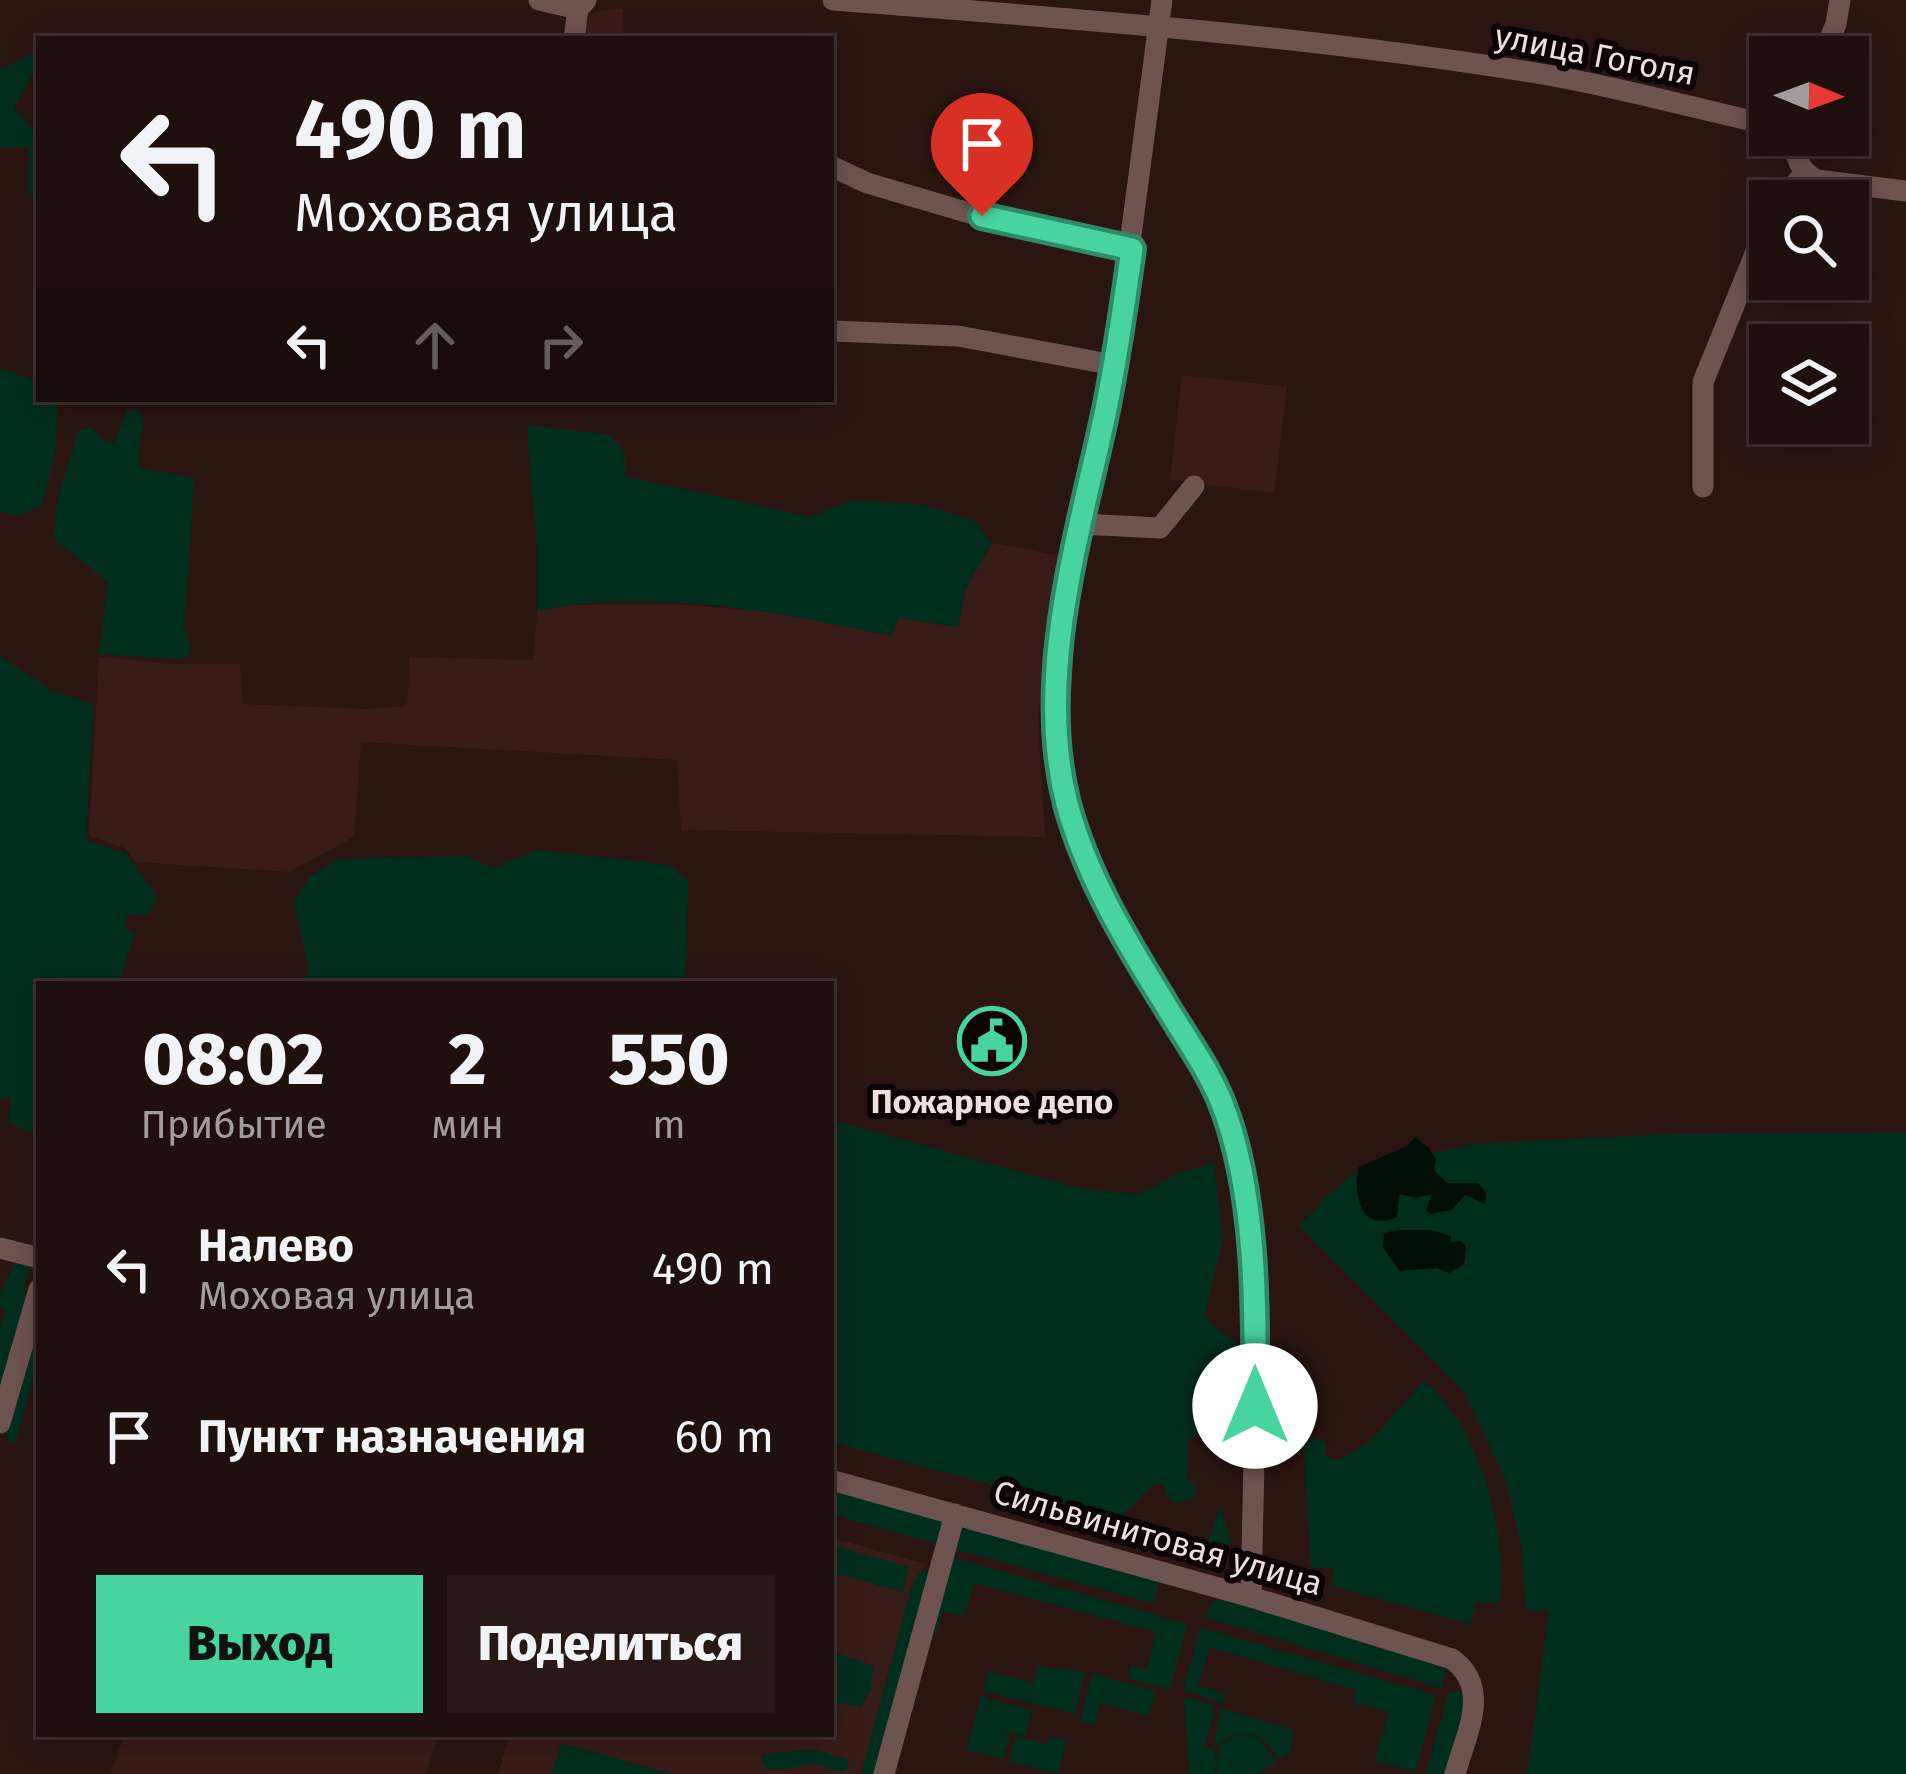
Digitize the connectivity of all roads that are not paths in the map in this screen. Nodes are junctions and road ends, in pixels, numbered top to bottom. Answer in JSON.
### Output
{"nodes":[{"id":1,"x":539,"y":0,"type":"edge"},
{"id":2,"x":833,"y":0,"type":"edge"},
{"id":3,"x":1162,"y":0,"type":"edge"},
{"id":4,"x":1840,"y":0,"type":"edge"},
{"id":5,"x":582,"y":5,"type":"edge"},
{"id":6,"x":1159,"y":25,"type":"junction"},
{"id":7,"x":575,"y":36,"type":"edge"},
{"id":8,"x":1831,"y":36,"type":"edge"},
{"id":9,"x":1749,"y":119,"type":"edge"},
{"id":10,"x":1796,"y":156,"type":"edge"},
{"id":11,"x":834,"y":167,"type":"edge"},
{"id":12,"x":1804,"y":173,"type":"junction"},
{"id":13,"x":1798,"y":180,"type":"edge"},
{"id":14,"x":1906,"y":191,"type":"edge"},
{"id":15,"x":1132,"y":249,"type":"junction"},
{"id":16,"x":1749,"y":269,"type":"edge"},
{"id":17,"x":834,"y":332,"type":"edge"},
{"id":18,"x":1114,"y":365,"type":"junction"},
{"id":19,"x":1194,"y":486,"type":"dead end"},
{"id":20,"x":1703,"y":487,"type":"dead end"},
{"id":21,"x":1081,"y":524,"type":"junction"},
{"id":22,"x":0,"y":1248,"type":"edge"},
{"id":23,"x":36,"y":1257,"type":"edge"},
{"id":24,"x":36,"y":1299,"type":"edge"},
{"id":25,"x":0,"y":1423,"type":"edge"},
{"id":26,"x":834,"y":1481,"type":"edge"},
{"id":27,"x":955,"y":1514,"type":"junction"},
{"id":28,"x":1251,"y":1598,"type":"junction"},
{"id":29,"x":884,"y":1774,"type":"edge"},
{"id":30,"x":1455,"y":1774,"type":"edge"}],
"edges":[{"from":1,"to":5,"type":"street"},
{"from":2,"to":6,"type":"street","name":"улица Гоголя"},
{"from":3,"to":6,"type":"street"},
{"from":4,"to":8,"type":"street"},
{"from":5,"to":7,"type":"street"},
{"from":6,"to":9,"type":"street","name":"улица Гоголя"},
{"from":6,"to":15,"type":"street"},
{"from":10,"to":12,"type":"street"},
{"from":11,"to":15,"type":"street"},
{"from":12,"to":13,"type":"street"},
{"from":12,"to":14,"type":"street"},
{"from":15,"to":18,"type":"street"},
{"from":16,"to":20,"type":"street"},
{"from":17,"to":18,"type":"street"},
{"from":18,"to":21,"type":"street"},
{"from":19,"to":21,"type":"street"},
{"from":21,"to":28,"type":"street"},
{"from":22,"to":23,"type":"street"},
{"from":24,"to":25,"type":"street"},
{"from":26,"to":27,"type":"street","name":"Сильвинитовая улица"},
{"from":27,"to":28,"type":"street","name":"Сильвинитовая улица"},
{"from":27,"to":29,"type":"street"},
{"from":28,"to":30,"type":"street","name":"Сильвинитовая улица"}]}
